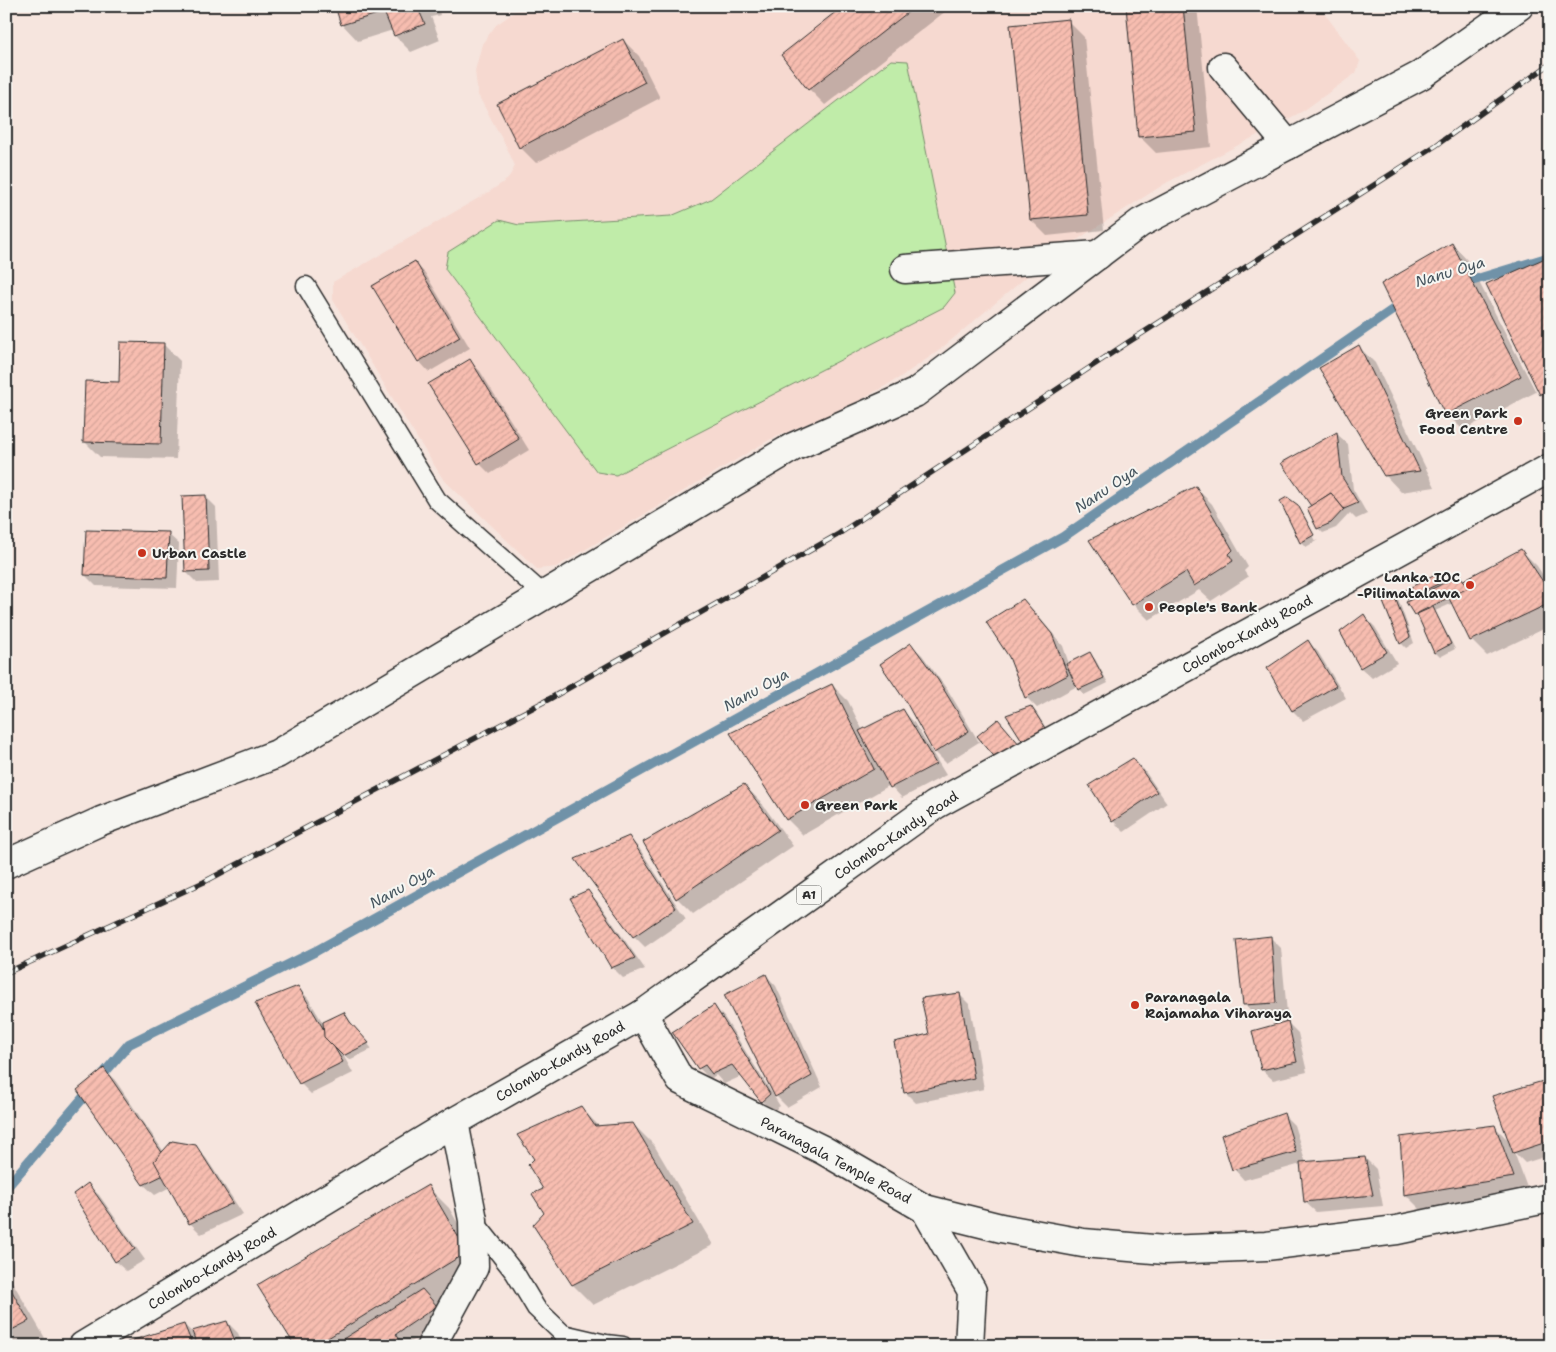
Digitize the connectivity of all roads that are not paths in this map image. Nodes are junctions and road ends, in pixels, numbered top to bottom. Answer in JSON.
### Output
{"nodes":[{"id":1,"x":1519,"y":6,"type":"edge"},
{"id":2,"x":1224,"y":67,"type":"dead end"},
{"id":3,"x":1288,"y":145,"type":"junction"},
{"id":4,"x":1098,"y":255,"type":"junction"},
{"id":5,"x":905,"y":269,"type":"dead end"},
{"id":6,"x":306,"y":286,"type":"dead end"},
{"id":7,"x":1550,"y":468,"type":"edge"},
{"id":8,"x":544,"y":595,"type":"junction"},
{"id":9,"x":6,"y":864,"type":"edge"},
{"id":10,"x":642,"y":1014,"type":"junction"},
{"id":11,"x":454,"y":1122,"type":"junction"},
{"id":12,"x":1550,"y":1198,"type":"edge"},
{"id":13,"x":925,"y":1209,"type":"junction"},
{"id":14,"x":474,"y":1220,"type":"junction"},
{"id":15,"x":82,"y":1346,"type":"edge"},
{"id":16,"x":431,"y":1346,"type":"edge"},
{"id":17,"x":623,"y":1346,"type":"edge"},
{"id":18,"x":969,"y":1346,"type":"edge"}],
"edges":[{"from":1,"to":3,"type":"main road"},
{"from":2,"to":3,"type":"main road"},
{"from":3,"to":4,"type":"main road"},
{"from":4,"to":5,"type":"main road"},
{"from":4,"to":8,"type":"main road"},
{"from":6,"to":8,"type":"lane"},
{"from":7,"to":10,"type":"main road","name":"Colombo-Kandy Road","number":"A1"},
{"from":8,"to":9,"type":"main road"},
{"from":10,"to":11,"type":"main road","name":"Colombo-Kandy Road","number":"A1"},
{"from":10,"to":13,"type":"main road","name":"Paranagala Temple Road"},
{"from":11,"to":14,"type":"main road"},
{"from":11,"to":15,"type":"main road","name":"Colombo-Kandy Road","number":"A1"},
{"from":12,"to":13,"type":"main road"},
{"from":13,"to":18,"type":"main road","name":"Paranagala Temple Road"},
{"from":14,"to":16,"type":"main road"},
{"from":14,"to":17,"type":"lane"}]}
